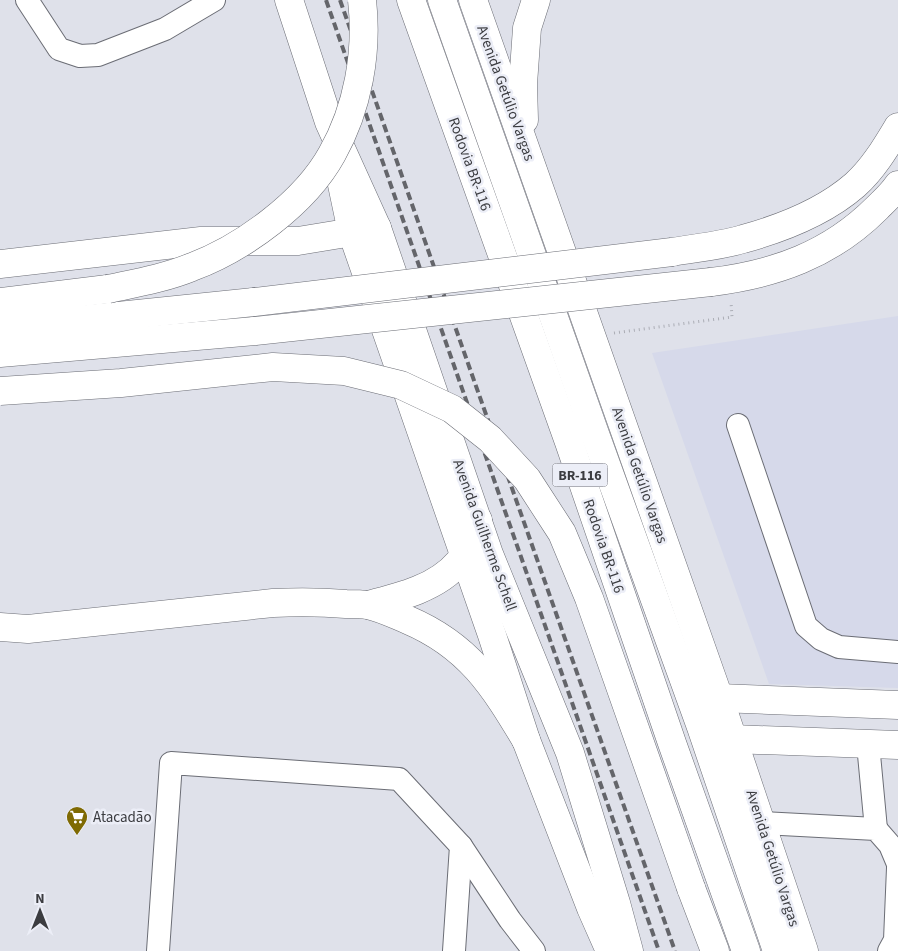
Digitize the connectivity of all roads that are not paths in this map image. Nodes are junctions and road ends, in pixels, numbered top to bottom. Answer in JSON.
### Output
{"nodes":[{"id":1,"x":27,"y":0,"type":"edge"},
{"id":2,"x":289,"y":0,"type":"edge"},
{"id":3,"x":362,"y":0,"type":"edge"},
{"id":4,"x":411,"y":0,"type":"edge"},
{"id":5,"x":442,"y":0,"type":"edge"},
{"id":6,"x":473,"y":0,"type":"edge"},
{"id":7,"x":536,"y":0,"type":"edge"},
{"id":8,"x":206,"y":3,"type":"edge"},
{"id":9,"x":898,"y":127,"type":"edge"},
{"id":10,"x":525,"y":146,"type":"junction"},
{"id":11,"x":898,"y":186,"type":"edge"},
{"id":12,"x":364,"y":230,"type":"junction"},
{"id":13,"x":0,"y":264,"type":"edge"},
{"id":14,"x":0,"y":302,"type":"edge"},
{"id":15,"x":0,"y":328,"type":"edge"},
{"id":16,"x":0,"y":353,"type":"edge"},
{"id":17,"x":0,"y":391,"type":"edge"},
{"id":18,"x":738,"y":425,"type":"dead end"},
{"id":19,"x":478,"y":520,"type":"junction"},
{"id":20,"x":464,"y":556,"type":"junction"},
{"id":21,"x":368,"y":605,"type":"junction"},
{"id":22,"x":0,"y":627,"type":"edge"},
{"id":23,"x":898,"y":652,"type":"edge"},
{"id":24,"x":719,"y":698,"type":"junction"},
{"id":25,"x":898,"y":705,"type":"edge"},
{"id":26,"x":526,"y":740,"type":"junction"},
{"id":27,"x":732,"y":740,"type":"junction"},
{"id":28,"x":868,"y":744,"type":"junction"},
{"id":29,"x":898,"y":745,"type":"edge"},
{"id":30,"x":762,"y":823,"type":"junction"},
{"id":31,"x":876,"y":829,"type":"junction"},
{"id":32,"x":461,"y":846,"type":"junction"},
{"id":33,"x":898,"y":866,"type":"edge"},
{"id":34,"x":591,"y":908,"type":"junction"},
{"id":35,"x":158,"y":951,"type":"edge"},
{"id":36,"x":454,"y":951,"type":"edge"},
{"id":37,"x":534,"y":951,"type":"edge"},
{"id":38,"x":595,"y":951,"type":"edge"},
{"id":39,"x":602,"y":951,"type":"edge"},
{"id":40,"x":610,"y":951,"type":"edge"},
{"id":41,"x":629,"y":951,"type":"edge"},
{"id":42,"x":716,"y":951,"type":"edge"},
{"id":43,"x":746,"y":951,"type":"edge"},
{"id":44,"x":777,"y":951,"type":"edge"},
{"id":45,"x":804,"y":951,"type":"edge"},
{"id":46,"x":889,"y":951,"type":"edge"}],
"edges":[{"from":1,"to":8,"type":"street"},
{"from":2,"to":12,"type":"main road","name":"Avenida Guilherme Schell"},
{"from":3,"to":14,"type":"main road","bridge":true},
{"from":4,"to":43,"type":"main road","name":"Rodovia BR-116","number":"BR-116"},
{"from":5,"to":44,"type":"main road","name":"Rodovia BR-116","number":"BR-116"},
{"from":6,"to":10,"type":"main road","name":"Avenida Getúlio Vargas"},
{"from":7,"to":10,"type":"main road"},
{"from":9,"to":15,"type":"main road","bridge":true},
{"from":10,"to":24,"type":"main road","name":"Avenida Getúlio Vargas"},
{"from":11,"to":16,"type":"main road","bridge":true},
{"from":12,"to":13,"type":"main road"},
{"from":12,"to":19,"type":"main road","name":"Avenida Guilherme Schell"},
{"from":12,"to":20,"type":"main road","name":"Avenida Guilherme Schell"},
{"from":17,"to":42,"type":"main road","number":"BR-116","bridge":true},
{"from":18,"to":23,"type":"street"},
{"from":19,"to":20,"type":"main road"},
{"from":19,"to":41,"type":"main road","name":"Avenida Guilherme Schell"},
{"from":20,"to":21,"type":"main road"},
{"from":20,"to":26,"type":"main road","name":"Avenida Guilherme Schell"},
{"from":21,"to":22,"type":"main road"},
{"from":21,"to":26,"type":"main road"},
{"from":24,"to":25,"type":"main road"},
{"from":24,"to":27,"type":"main road","name":"Avenida Getúlio Vargas"},
{"from":25,"to":28,"type":"main road"},
{"from":26,"to":34,"type":"main road","name":"Avenida Guilherme Schell"},
{"from":27,"to":28,"type":"main road"},
{"from":27,"to":30,"type":"main road","name":"Avenida Getúlio Vargas"},
{"from":28,"to":29,"type":"main road"},
{"from":28,"to":31,"type":"street"},
{"from":30,"to":31,"type":"street"},
{"from":30,"to":45,"type":"main road","name":"Avenida Getúlio Vargas"},
{"from":31,"to":33,"type":"street"},
{"from":32,"to":35,"type":"street"},
{"from":32,"to":36,"type":"street"},
{"from":32,"to":37,"type":"street"},
{"from":33,"to":46,"type":"street"},
{"from":34,"to":38,"type":"street"},
{"from":34,"to":39,"type":"main road"},
{"from":34,"to":40,"type":"main road","name":"Avenida Guilherme Schell"}]}
